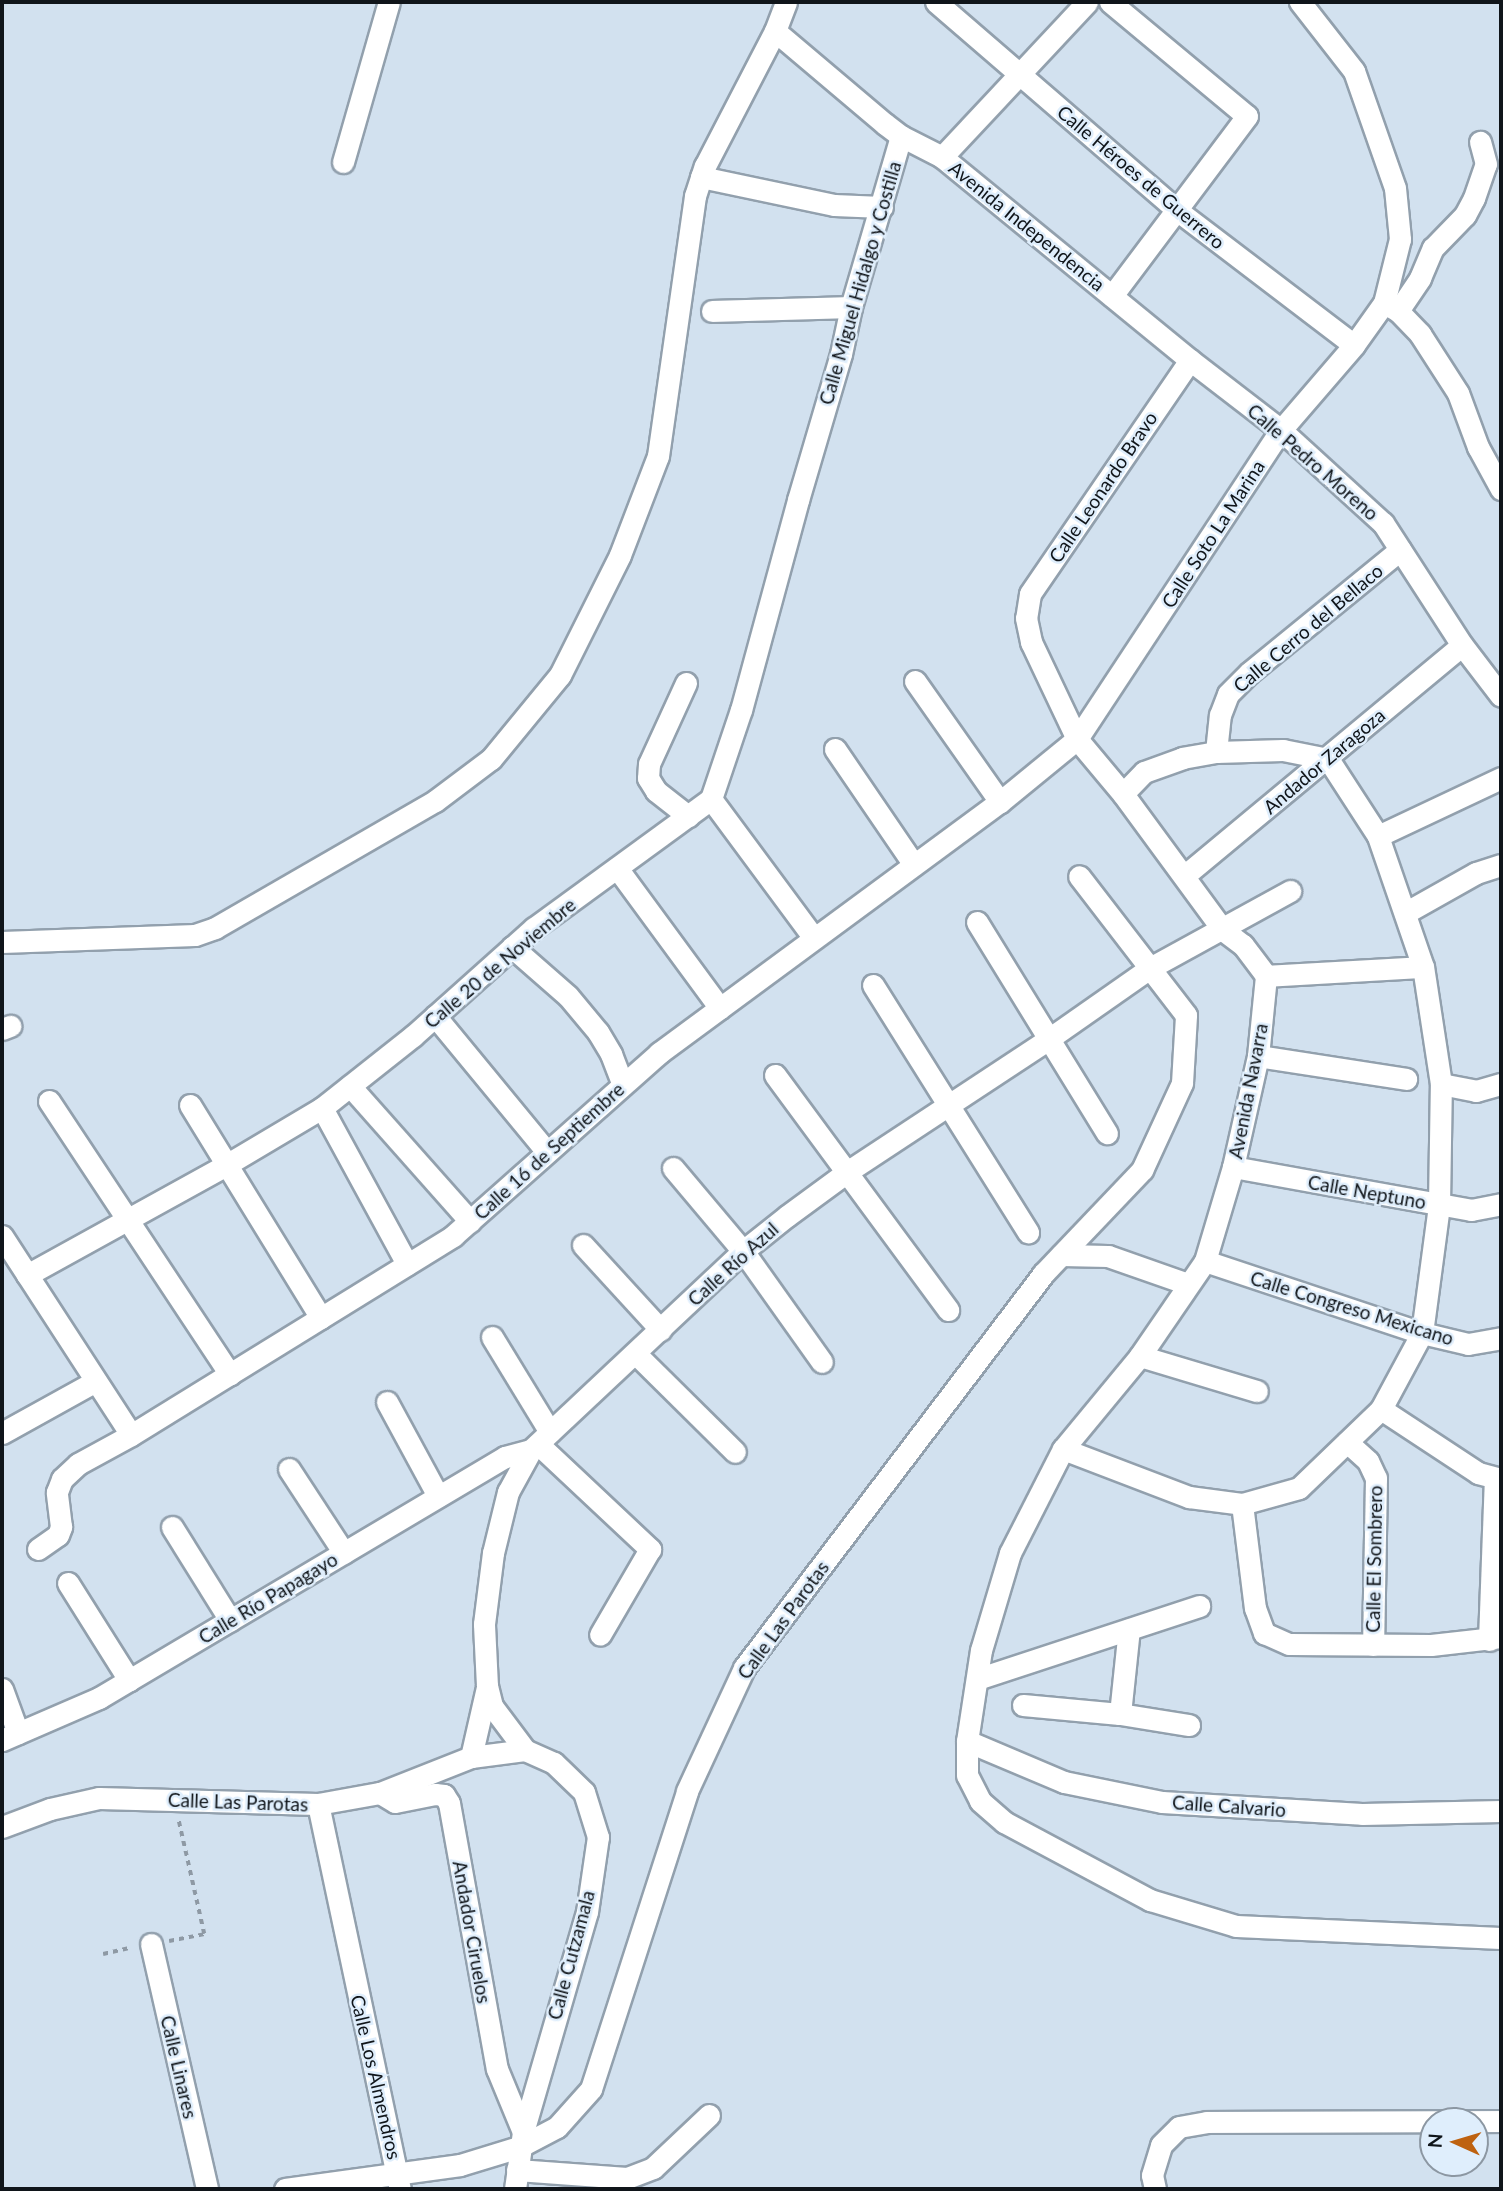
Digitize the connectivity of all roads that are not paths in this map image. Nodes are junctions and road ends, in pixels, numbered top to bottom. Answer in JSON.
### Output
{"nodes":[{"id":1,"x":389,"y":2,"type":"edge"},
{"id":2,"x":786,"y":2,"type":"edge"},
{"id":3,"x":936,"y":2,"type":"edge"},
{"id":4,"x":1087,"y":2,"type":"edge"},
{"id":5,"x":1110,"y":2,"type":"edge"},
{"id":6,"x":1300,"y":2,"type":"edge"},
{"id":7,"x":775,"y":31,"type":"junction"},
{"id":8,"x":1019,"y":75,"type":"junction"},
{"id":9,"x":901,"y":136,"type":"junction"},
{"id":10,"x":1480,"y":142,"type":"dead end"},
{"id":11,"x":942,"y":157,"type":"junction"},
{"id":12,"x":343,"y":162,"type":"dead end"},
{"id":13,"x":701,"y":177,"type":"junction"},
{"id":14,"x":882,"y":207,"type":"junction"},
{"id":15,"x":1178,"y":211,"type":"junction"},
{"id":16,"x":1112,"y":296,"type":"junction"},
{"id":17,"x":851,"y":307,"type":"junction"},
{"id":18,"x":1391,"y":307,"type":"junction"},
{"id":19,"x":712,"y":311,"type":"dead end"},
{"id":20,"x":1354,"y":345,"type":"junction"},
{"id":21,"x":1190,"y":360,"type":"junction"},
{"id":22,"x":1282,"y":430,"type":"junction"},
{"id":23,"x":1501,"y":489,"type":"edge"},
{"id":24,"x":1401,"y":550,"type":"junction"},
{"id":25,"x":1462,"y":645,"type":"junction"},
{"id":26,"x":915,"y":681,"type":"dead end"},
{"id":27,"x":686,"y":683,"type":"dead end"},
{"id":28,"x":1501,"y":696,"type":"edge"},
{"id":29,"x":1077,"y":739,"type":"junction"},
{"id":30,"x":835,"y":749,"type":"dead end"},
{"id":31,"x":1216,"y":752,"type":"junction"},
{"id":32,"x":1328,"y":759,"type":"junction"},
{"id":33,"x":1501,"y":778,"type":"edge"},
{"id":34,"x":1123,"y":794,"type":"junction"},
{"id":35,"x":711,"y":799,"type":"junction"},
{"id":36,"x":1000,"y":802,"type":"junction"},
{"id":37,"x":688,"y":816,"type":"junction"},
{"id":38,"x":1378,"y":836,"type":"junction"},
{"id":39,"x":1501,"y":864,"type":"edge"},
{"id":40,"x":914,"y":865,"type":"junction"},
{"id":41,"x":617,"y":868,"type":"junction"},
{"id":42,"x":1079,"y":876,"type":"dead end"},
{"id":43,"x":1184,"y":876,"type":"junction"},
{"id":44,"x":1290,"y":891,"type":"dead end"},
{"id":45,"x":1405,"y":913,"type":"junction"},
{"id":46,"x":977,"y":922,"type":"dead end"},
{"id":47,"x":1223,"y":930,"type":"junction"},
{"id":48,"x":814,"y":938,"type":"junction"},
{"id":49,"x":2,"y":942,"type":"edge"},
{"id":50,"x":512,"y":947,"type":"junction"},
{"id":51,"x":1150,"y":968,"type":"junction"},
{"id":52,"x":1423,"y":968,"type":"junction"},
{"id":53,"x":1266,"y":976,"type":"junction"},
{"id":54,"x":873,"y":985,"type":"dead end"},
{"id":55,"x":720,"y":1008,"type":"junction"},
{"id":56,"x":435,"y":1016,"type":"junction"},
{"id":57,"x":1050,"y":1038,"type":"junction"},
{"id":58,"x":1258,"y":1056,"type":"junction"},
{"id":59,"x":775,"y":1075,"type":"dead end"},
{"id":60,"x":1406,"y":1079,"type":"dead end"},
{"id":61,"x":1441,"y":1084,"type":"junction"},
{"id":62,"x":1501,"y":1084,"type":"edge"},
{"id":63,"x":623,"y":1085,"type":"junction"},
{"id":64,"x":350,"y":1086,"type":"junction"},
{"id":65,"x":49,"y":1101,"type":"dead end"},
{"id":66,"x":190,"y":1105,"type":"dead end"},
{"id":67,"x":949,"y":1105,"type":"junction"},
{"id":68,"x":322,"y":1108,"type":"junction"},
{"id":69,"x":1107,"y":1133,"type":"dead end"},
{"id":70,"x":547,"y":1152,"type":"junction"},
{"id":71,"x":226,"y":1165,"type":"junction"},
{"id":72,"x":1233,"y":1167,"type":"junction"},
{"id":73,"x":673,"y":1168,"type":"dead end"},
{"id":74,"x":847,"y":1172,"type":"junction"},
{"id":75,"x":1439,"y":1205,"type":"junction"},
{"id":76,"x":1501,"y":1205,"type":"edge"},
{"id":77,"x":128,"y":1220,"type":"junction"},
{"id":78,"x":470,"y":1221,"type":"junction"},
{"id":79,"x":1028,"y":1232,"type":"dead end"},
{"id":80,"x":2,"y":1236,"type":"edge"},
{"id":81,"x":583,"y":1245,"type":"dead end"},
{"id":82,"x":743,"y":1251,"type":"junction"},
{"id":83,"x":1061,"y":1255,"type":"junction"},
{"id":84,"x":1205,"y":1261,"type":"junction"},
{"id":85,"x":407,"y":1264,"type":"junction"},
{"id":86,"x":27,"y":1275,"type":"junction"},
{"id":87,"x":1188,"y":1284,"type":"junction"},
{"id":88,"x":948,"y":1310,"type":"dead end"},
{"id":89,"x":321,"y":1318,"type":"junction"},
{"id":90,"x":661,"y":1330,"type":"junction"},
{"id":91,"x":1422,"y":1333,"type":"junction"},
{"id":92,"x":492,"y":1336,"type":"dead end"},
{"id":93,"x":1501,"y":1338,"type":"edge"},
{"id":94,"x":636,"y":1354,"type":"junction"},
{"id":95,"x":1140,"y":1356,"type":"junction"},
{"id":96,"x":822,"y":1362,"type":"dead end"},
{"id":97,"x":230,"y":1374,"type":"junction"},
{"id":98,"x":96,"y":1381,"type":"junction"},
{"id":99,"x":1257,"y":1391,"type":"dead end"},
{"id":100,"x":387,"y":1402,"type":"dead end"},
{"id":101,"x":1381,"y":1409,"type":"junction"},
{"id":102,"x":2,"y":1433,"type":"edge"},
{"id":103,"x":131,"y":1435,"type":"junction"},
{"id":104,"x":540,"y":1442,"type":"junction"},
{"id":105,"x":1347,"y":1442,"type":"junction"},
{"id":106,"x":1063,"y":1449,"type":"junction"},
{"id":107,"x":735,"y":1452,"type":"dead end"},
{"id":108,"x":289,"y":1469,"type":"dead end"},
{"id":109,"x":1498,"y":1479,"type":"edge"},
{"id":110,"x":438,"y":1496,"type":"junction"},
{"id":111,"x":1242,"y":1504,"type":"junction"},
{"id":112,"x":172,"y":1528,"type":"dead end"},
{"id":113,"x":38,"y":1549,"type":"dead end"},
{"id":114,"x":344,"y":1553,"type":"junction"},
{"id":115,"x":68,"y":1583,"type":"dead end"},
{"id":116,"x":1199,"y":1605,"type":"dead end"},
{"id":117,"x":230,"y":1620,"type":"junction"},
{"id":118,"x":1129,"y":1629,"type":"junction"},
{"id":119,"x":600,"y":1635,"type":"dead end"},
{"id":120,"x":1495,"y":1639,"type":"edge"},
{"id":121,"x":1373,"y":1645,"type":"junction"},
{"id":122,"x":977,"y":1679,"type":"junction"},
{"id":123,"x":130,"y":1680,"type":"junction"},
{"id":124,"x":487,"y":1686,"type":"junction"},
{"id":125,"x":2,"y":1689,"type":"edge"},
{"id":126,"x":1023,"y":1705,"type":"dead end"},
{"id":127,"x":1119,"y":1714,"type":"junction"},
{"id":128,"x":1189,"y":1725,"type":"dead end"},
{"id":129,"x":10,"y":1737,"type":"edge"},
{"id":130,"x":967,"y":1741,"type":"junction"},
{"id":131,"x":525,"y":1750,"type":"junction"},
{"id":132,"x":471,"y":1757,"type":"junction"},
{"id":133,"x":380,"y":1793,"type":"junction"},
{"id":134,"x":318,"y":1804,"type":"junction"},
{"id":135,"x":1501,"y":1811,"type":"edge"},
{"id":136,"x":2,"y":1827,"type":"edge"},
{"id":137,"x":1501,"y":1938,"type":"edge"},
{"id":138,"x":151,"y":1944,"type":"dead end"},
{"id":139,"x":709,"y":2115,"type":"dead end"},
{"id":140,"x":1501,"y":2121,"type":"edge"},
{"id":141,"x":521,"y":2140,"type":"junction"},
{"id":142,"x":516,"y":2179,"type":"edge"},
{"id":143,"x":399,"y":2182,"type":"edge"},
{"id":144,"x":207,"y":2189,"type":"edge"},
{"id":145,"x":285,"y":2189,"type":"edge"},
{"id":146,"x":1156,"y":2189,"type":"edge"}],
"edges":[{"from":1,"to":12,"type":"street"},
{"from":2,"to":7,"type":"street"},
{"from":3,"to":8,"type":"street","name":"Calle Héroes de Guerrero"},
{"from":4,"to":8,"type":"street"},
{"from":5,"to":15,"type":"street"},
{"from":6,"to":18,"type":"street"},
{"from":7,"to":9,"type":"street","name":"Avenida Independencia"},
{"from":7,"to":13,"type":"street"},
{"from":8,"to":11,"type":"street"},
{"from":8,"to":15,"type":"street","name":"Calle Héroes de Guerrero"},
{"from":9,"to":11,"type":"street","name":"Avenida Independencia"},
{"from":9,"to":14,"type":"street","name":"Calle Miguel Hidalgo y Costilla"},
{"from":10,"to":18,"type":"street","name":"Calle Soto La Marina"},
{"from":11,"to":16,"type":"street","name":"Avenida Independencia"},
{"from":13,"to":14,"type":"street"},
{"from":13,"to":49,"type":"street"},
{"from":14,"to":17,"type":"street","name":"Calle Miguel Hidalgo y Costilla"},
{"from":15,"to":16,"type":"street"},
{"from":15,"to":20,"type":"street","name":"Calle Héroes de Guerrero"},
{"from":16,"to":21,"type":"street","name":"Calle Pedro Moreno"},
{"from":17,"to":19,"type":"street"},
{"from":17,"to":35,"type":"street","name":"Calle Miguel Hidalgo y Costilla"},
{"from":18,"to":20,"type":"street","name":"Calle Soto La Marina"},
{"from":18,"to":23,"type":"street"},
{"from":20,"to":22,"type":"street","name":"Calle Soto La Marina"},
{"from":21,"to":22,"type":"street","name":"Calle Pedro Moreno"},
{"from":21,"to":29,"type":"street","name":"Calle Leonardo Bravo"},
{"from":22,"to":24,"type":"street","name":"Calle Pedro Moreno"},
{"from":22,"to":29,"type":"street","name":"Calle Soto La Marina"},
{"from":24,"to":25,"type":"street","name":"Calle Pedro Moreno"},
{"from":24,"to":31,"type":"street","name":"Calle Cerro del Bellaco"},
{"from":25,"to":28,"type":"street","name":"Calle Pedro Moreno"},
{"from":25,"to":32,"type":"street","name":"Andador Zaragoza"},
{"from":26,"to":36,"type":"street"},
{"from":27,"to":37,"type":"street"},
{"from":29,"to":34,"type":"street"},
{"from":29,"to":36,"type":"street","name":"Calle 16 de Septiembre"},
{"from":30,"to":40,"type":"street"},
{"from":31,"to":32,"type":"street"},
{"from":31,"to":34,"type":"street"},
{"from":32,"to":38,"type":"street"},
{"from":32,"to":43,"type":"street","name":"Andador Zaragoza"},
{"from":33,"to":38,"type":"street"},
{"from":34,"to":43,"type":"street"},
{"from":35,"to":37,"type":"street","name":"Calle 20 de Noviembre"},
{"from":35,"to":48,"type":"street"},
{"from":36,"to":40,"type":"street","name":"Calle 16 de Septiembre"},
{"from":37,"to":41,"type":"street","name":"Calle 20 de Noviembre"},
{"from":38,"to":45,"type":"street"},
{"from":39,"to":45,"type":"street"},
{"from":40,"to":48,"type":"street","name":"Calle 16 de Septiembre"},
{"from":41,"to":50,"type":"street","name":"Calle 20 de Noviembre"},
{"from":41,"to":55,"type":"street"},
{"from":42,"to":51,"type":"street","name":"Calle Las Parotas"},
{"from":43,"to":47,"type":"street"},
{"from":44,"to":47,"type":"street","name":"Calle Río Azul"},
{"from":45,"to":52,"type":"street"},
{"from":46,"to":57,"type":"street"},
{"from":47,"to":51,"type":"street","name":"Calle Río Azul"},
{"from":47,"to":53,"type":"street"},
{"from":48,"to":55,"type":"street","name":"Calle 16 de Septiembre"},
{"from":50,"to":56,"type":"street","name":"Calle 20 de Noviembre"},
{"from":50,"to":63,"type":"street"},
{"from":51,"to":57,"type":"street","name":"Calle Río Azul"},
{"from":51,"to":83,"type":"street","name":"Calle Las Parotas"},
{"from":52,"to":53,"type":"street"},
{"from":52,"to":61,"type":"street"},
{"from":53,"to":58,"type":"street","name":"Avenida Navarra"},
{"from":54,"to":67,"type":"street"},
{"from":55,"to":63,"type":"street","name":"Calle 16 de Septiembre"},
{"from":56,"to":64,"type":"street","name":"Calle 20 de Noviembre"},
{"from":56,"to":70,"type":"street"},
{"from":57,"to":67,"type":"street","name":"Calle Río Azul"},
{"from":57,"to":69,"type":"street"},
{"from":58,"to":60,"type":"street"},
{"from":58,"to":72,"type":"street","name":"Avenida Navarra"},
{"from":59,"to":74,"type":"street"},
{"from":61,"to":62,"type":"street"},
{"from":61,"to":75,"type":"street"},
{"from":63,"to":70,"type":"street","name":"Calle 16 de Septiembre"},
{"from":64,"to":68,"type":"street","name":"Calle 20 de Noviembre"},
{"from":64,"to":78,"type":"street"},
{"from":65,"to":77,"type":"street"},
{"from":66,"to":71,"type":"street"},
{"from":67,"to":74,"type":"street","name":"Calle Río Azul"},
{"from":67,"to":79,"type":"street"},
{"from":68,"to":71,"type":"street","name":"Calle 20 de Noviembre"},
{"from":68,"to":85,"type":"street"},
{"from":70,"to":78,"type":"street","name":"Calle 16 de Septiembre"},
{"from":71,"to":77,"type":"street","name":"Calle 20 de Noviembre"},
{"from":71,"to":89,"type":"street"},
{"from":72,"to":75,"type":"street","name":"Calle Neptuno"},
{"from":72,"to":84,"type":"street","name":"Avenida Navarra"},
{"from":73,"to":82,"type":"street"},
{"from":74,"to":82,"type":"street","name":"Calle Río Azul"},
{"from":74,"to":88,"type":"street"},
{"from":75,"to":76,"type":"street","name":"Calle Neptuno"},
{"from":75,"to":91,"type":"street"},
{"from":77,"to":86,"type":"street","name":"Calle 20 de Noviembre"},
{"from":77,"to":97,"type":"street"},
{"from":78,"to":85,"type":"street","name":"Calle 16 de Septiembre"},
{"from":80,"to":86,"type":"street"},
{"from":81,"to":90,"type":"street"},
{"from":82,"to":90,"type":"street","name":"Calle Río Azul"},
{"from":82,"to":96,"type":"street"},
{"from":83,"to":87,"type":"street"},
{"from":83,"to":141,"type":"street","name":"Calle Las Parotas"},
{"from":84,"to":87,"type":"street","name":"Avenida Navarra"},
{"from":84,"to":91,"type":"street","name":"Calle Congreso Mexicano"},
{"from":85,"to":89,"type":"street","name":"Calle 16 de Septiembre"},
{"from":86,"to":98,"type":"street"},
{"from":87,"to":95,"type":"street","name":"Avenida Navarra"},
{"from":89,"to":97,"type":"street","name":"Calle 16 de Septiembre"},
{"from":90,"to":94,"type":"street","name":"Calle Río Azul"},
{"from":91,"to":93,"type":"street","name":"Calle Congreso Mexicano"},
{"from":91,"to":101,"type":"street"},
{"from":92,"to":104,"type":"street"},
{"from":94,"to":104,"type":"street","name":"Calle Río Azul"},
{"from":94,"to":107,"type":"street"},
{"from":95,"to":99,"type":"street"},
{"from":95,"to":106,"type":"street","name":"Avenida Navarra"},
{"from":97,"to":103,"type":"street","name":"Calle 16 de Septiembre"},
{"from":98,"to":102,"type":"street"},
{"from":98,"to":103,"type":"street"},
{"from":100,"to":110,"type":"street"},
{"from":101,"to":105,"type":"street"},
{"from":101,"to":109,"type":"street"},
{"from":103,"to":113,"type":"street","name":"Calle 16 de Septiembre"},
{"from":104,"to":110,"type":"street","name":"Calle Río Papagayo"},
{"from":104,"to":119,"type":"street"},
{"from":104,"to":124,"type":"street","name":"Calle Río Azul"},
{"from":105,"to":111,"type":"street"},
{"from":105,"to":121,"type":"street","name":"Calle El Sombrero"},
{"from":106,"to":111,"type":"street"},
{"from":106,"to":122,"type":"street","name":"Avenida Navarra"},
{"from":108,"to":114,"type":"street"},
{"from":109,"to":120,"type":"street"},
{"from":110,"to":114,"type":"street","name":"Calle Río Papagayo"},
{"from":111,"to":121,"type":"street"},
{"from":112,"to":117,"type":"street"},
{"from":114,"to":117,"type":"street","name":"Calle Río Papagayo"},
{"from":115,"to":123,"type":"street"},
{"from":116,"to":118,"type":"street"},
{"from":117,"to":123,"type":"street","name":"Calle Río Papagayo"},
{"from":118,"to":122,"type":"street"},
{"from":118,"to":127,"type":"street"},
{"from":120,"to":121,"type":"street"},
{"from":122,"to":130,"type":"street","name":"Avenida Navarra"},
{"from":123,"to":129,"type":"street","name":"Calle Río Papagayo"},
{"from":124,"to":131,"type":"street","name":"Calle Río Azul"},
{"from":124,"to":132,"type":"street"},
{"from":125,"to":129,"type":"street"},
{"from":126,"to":127,"type":"street"},
{"from":127,"to":128,"type":"street"},
{"from":130,"to":135,"type":"street","name":"Calle Calvario"},
{"from":130,"to":137,"type":"street","name":"Avenida Navarra"},
{"from":131,"to":132,"type":"street","name":"Calle Las Parotas"},
{"from":131,"to":141,"type":"street","name":"Calle Cutzamala"},
{"from":132,"to":133,"type":"street","name":"Calle Las Parotas"},
{"from":133,"to":134,"type":"street","name":"Calle Las Parotas"},
{"from":133,"to":141,"type":"street","name":"Andador Ciruelos"},
{"from":134,"to":136,"type":"street","name":"Calle Las Parotas"},
{"from":134,"to":143,"type":"street","name":"Calle Los Almendros"},
{"from":138,"to":144,"type":"street","name":"Calle Linares"},
{"from":139,"to":142,"type":"street"},
{"from":140,"to":146,"type":"street"},
{"from":141,"to":142,"type":"street","name":"Calle Cutzamala"},
{"from":141,"to":143,"type":"street","name":"Calle Las Parotas"},
{"from":143,"to":145,"type":"street","name":"Calle Las Parotas"}]}
